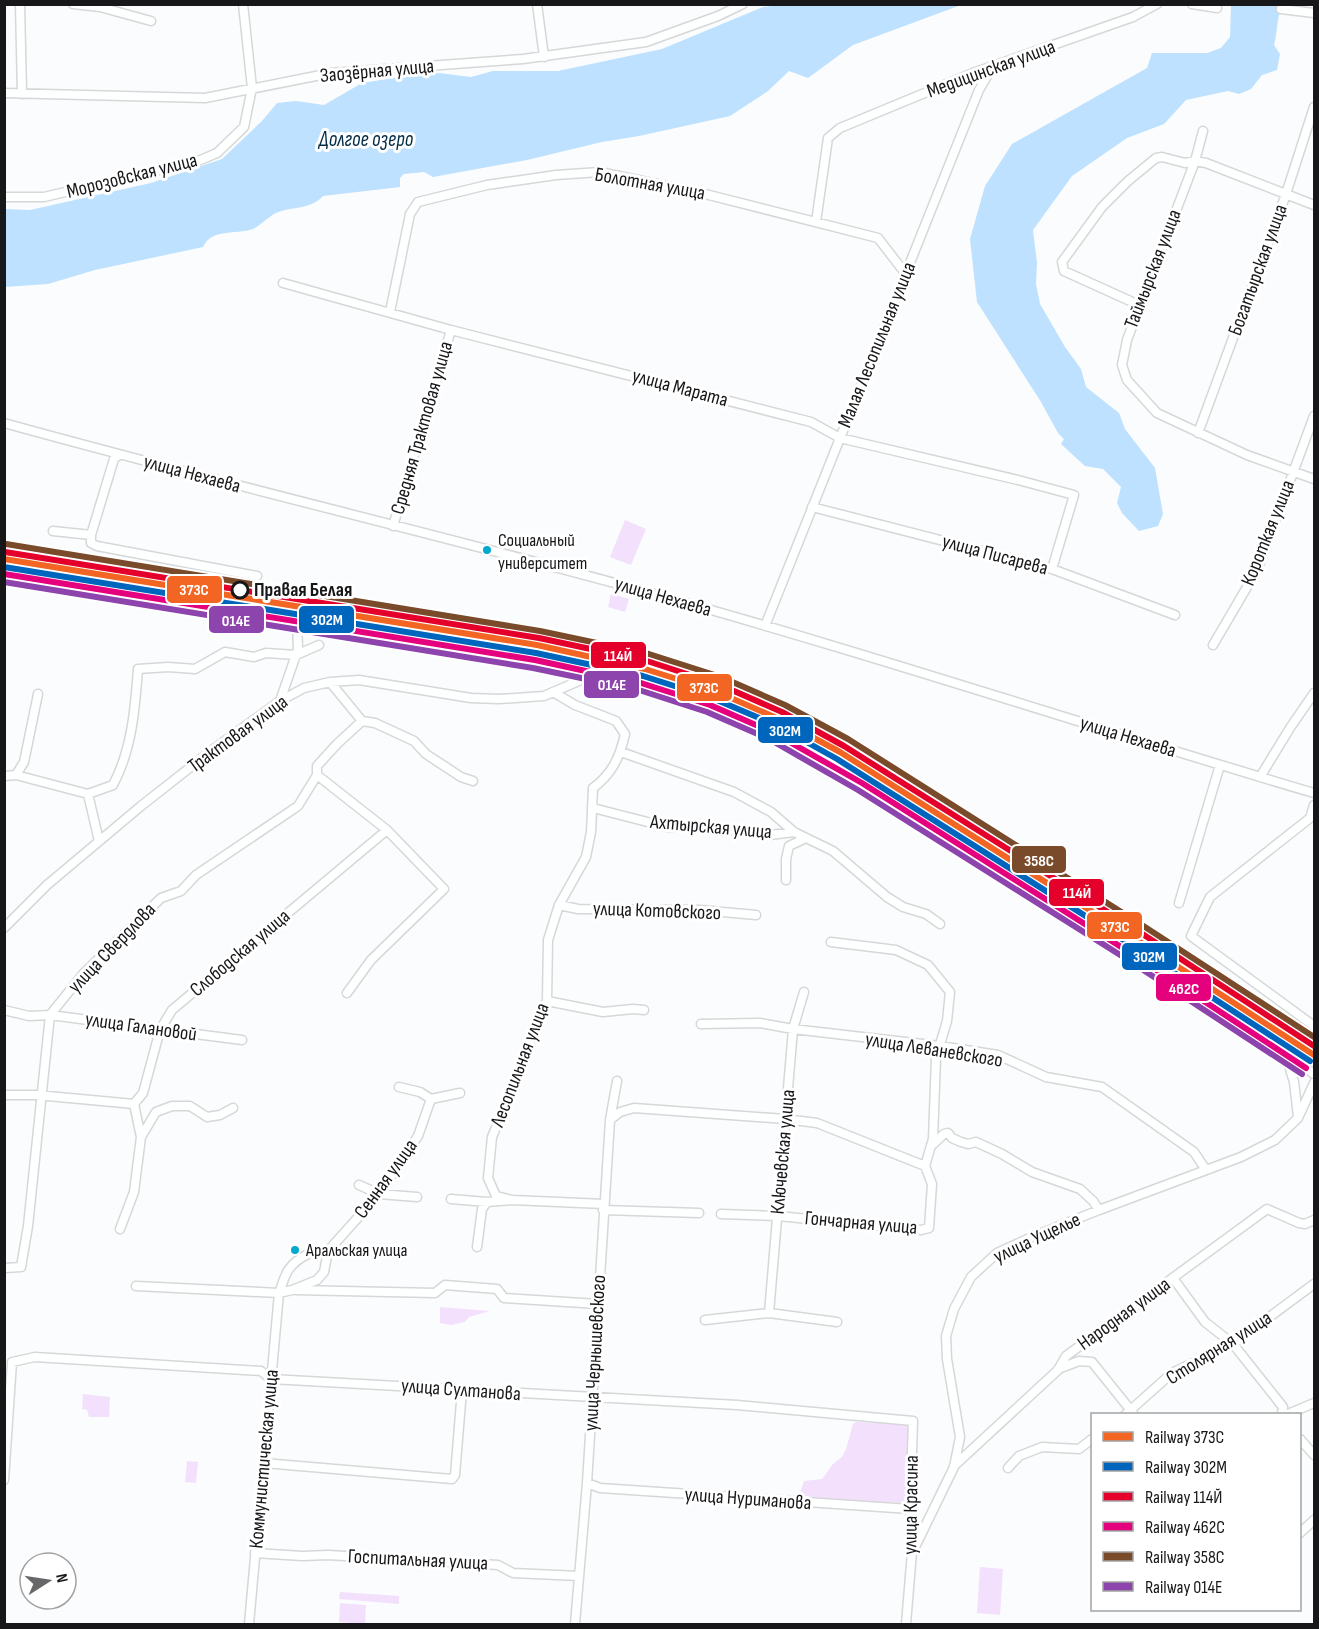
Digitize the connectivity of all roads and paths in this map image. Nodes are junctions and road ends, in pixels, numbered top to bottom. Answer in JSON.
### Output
{"nodes":[{"id":1,"x":20,"y":4,"type":"edge"},
{"id":2,"x":73,"y":4,"type":"edge"},
{"id":3,"x":243,"y":4,"type":"edge"},
{"id":4,"x":537,"y":4,"type":"edge"},
{"id":5,"x":743,"y":4,"type":"edge"},
{"id":6,"x":1157,"y":4,"type":"edge"},
{"id":7,"x":1192,"y":4,"type":"edge"},
{"id":8,"x":101,"y":6,"type":"edge"},
{"id":9,"x":1216,"y":8,"type":"dead end"},
{"id":10,"x":1281,"y":9,"type":"dead end"},
{"id":11,"x":1314,"y":13,"type":"edge"},
{"id":12,"x":151,"y":21,"type":"dead end"},
{"id":13,"x":544,"y":57,"type":"junction"},
{"id":14,"x":993,"y":66,"type":"junction"},
{"id":15,"x":252,"y":88,"type":"junction"},
{"id":16,"x":4,"y":93,"type":"edge"},
{"id":17,"x":22,"y":94,"type":"junction"},
{"id":18,"x":1314,"y":107,"type":"edge"},
{"id":19,"x":1203,"y":131,"type":"dead end"},
{"id":20,"x":1195,"y":161,"type":"junction"},
{"id":21,"x":1286,"y":194,"type":"junction"},
{"id":22,"x":4,"y":197,"type":"edge"},
{"id":23,"x":1314,"y":205,"type":"edge"},
{"id":24,"x":816,"y":222,"type":"junction"},
{"id":25,"x":905,"y":273,"type":"junction"},
{"id":26,"x":283,"y":284,"type":"dead end"},
{"id":27,"x":1139,"y":304,"type":"junction"},
{"id":28,"x":390,"y":312,"type":"junction"},
{"id":29,"x":451,"y":330,"type":"junction"},
{"id":30,"x":1314,"y":416,"type":"edge"},
{"id":31,"x":4,"y":423,"type":"edge"},
{"id":32,"x":1198,"y":433,"type":"junction"},
{"id":33,"x":840,"y":438,"type":"junction"},
{"id":34,"x":119,"y":455,"type":"junction"},
{"id":35,"x":1294,"y":471,"type":"junction"},
{"id":36,"x":1314,"y":479,"type":"edge"},
{"id":37,"x":812,"y":507,"type":"junction"},
{"id":38,"x":393,"y":526,"type":"junction"},
{"id":39,"x":52,"y":531,"type":"dead end"},
{"id":40,"x":91,"y":535,"type":"junction"},
{"id":41,"x":4,"y":569,"type":"edge"},
{"id":42,"x":1052,"y":569,"type":"junction"},
{"id":43,"x":257,"y":576,"type":"dead end"},
{"id":44,"x":1175,"y":615,"type":"dead end"},
{"id":45,"x":765,"y":626,"type":"junction"},
{"id":46,"x":320,"y":645,"type":"dead end"},
{"id":47,"x":1213,"y":645,"type":"dead end"},
{"id":48,"x":296,"y":655,"type":"junction"},
{"id":49,"x":330,"y":682,"type":"junction"},
{"id":50,"x":553,"y":692,"type":"junction"},
{"id":51,"x":665,"y":692,"type":"dead end"},
{"id":52,"x":38,"y":693,"type":"dead end"},
{"id":53,"x":1314,"y":693,"type":"edge"},
{"id":54,"x":280,"y":701,"type":"junction"},
{"id":55,"x":362,"y":721,"type":"junction"},
{"id":56,"x":621,"y":752,"type":"junction"},
{"id":57,"x":1220,"y":765,"type":"junction"},
{"id":58,"x":16,"y":775,"type":"junction"},
{"id":59,"x":317,"y":775,"type":"junction"},
{"id":60,"x":4,"y":776,"type":"edge"},
{"id":61,"x":1260,"y":777,"type":"junction"},
{"id":62,"x":473,"y":781,"type":"dead end"},
{"id":63,"x":1314,"y":793,"type":"edge"},
{"id":64,"x":88,"y":794,"type":"junction"},
{"id":65,"x":1314,"y":805,"type":"edge"},
{"id":66,"x":593,"y":808,"type":"junction"},
{"id":67,"x":387,"y":830,"type":"junction"},
{"id":68,"x":794,"y":832,"type":"junction"},
{"id":69,"x":806,"y":838,"type":"junction"},
{"id":70,"x":99,"y":841,"type":"junction"},
{"id":71,"x":786,"y":880,"type":"dead end"},
{"id":72,"x":1179,"y":903,"type":"dead end"},
{"id":73,"x":559,"y":904,"type":"junction"},
{"id":74,"x":756,"y":915,"type":"dead end"},
{"id":75,"x":940,"y":924,"type":"dead end"},
{"id":76,"x":4,"y":928,"type":"edge"},
{"id":77,"x":831,"y":942,"type":"dead end"},
{"id":78,"x":1168,"y":974,"type":"dead end"},
{"id":79,"x":804,"y":992,"type":"dead end"},
{"id":80,"x":347,"y":993,"type":"dead end"},
{"id":81,"x":547,"y":1001,"type":"junction"},
{"id":82,"x":4,"y":1010,"type":"edge"},
{"id":83,"x":644,"y":1010,"type":"dead end"},
{"id":84,"x":50,"y":1015,"type":"junction"},
{"id":85,"x":701,"y":1024,"type":"dead end"},
{"id":86,"x":1314,"y":1026,"type":"edge"},
{"id":87,"x":793,"y":1029,"type":"junction"},
{"id":88,"x":160,"y":1030,"type":"junction"},
{"id":89,"x":242,"y":1040,"type":"dead end"},
{"id":90,"x":940,"y":1046,"type":"junction"},
{"id":91,"x":1285,"y":1053,"type":"junction"},
{"id":92,"x":1314,"y":1074,"type":"edge"},
{"id":93,"x":617,"y":1081,"type":"dead end"},
{"id":94,"x":1314,"y":1084,"type":"edge"},
{"id":95,"x":399,"y":1087,"type":"dead end"},
{"id":96,"x":460,"y":1093,"type":"dead end"},
{"id":97,"x":4,"y":1095,"type":"edge"},
{"id":98,"x":42,"y":1096,"type":"junction"},
{"id":99,"x":431,"y":1099,"type":"junction"},
{"id":100,"x":134,"y":1104,"type":"junction"},
{"id":101,"x":233,"y":1108,"type":"dead end"},
{"id":102,"x":1298,"y":1118,"type":"junction"},
{"id":103,"x":785,"y":1119,"type":"junction"},
{"id":104,"x":610,"y":1120,"type":"junction"},
{"id":105,"x":141,"y":1137,"type":"junction"},
{"id":106,"x":931,"y":1146,"type":"junction"},
{"id":107,"x":926,"y":1166,"type":"junction"},
{"id":108,"x":1206,"y":1170,"type":"junction"},
{"id":109,"x":359,"y":1185,"type":"dead end"},
{"id":110,"x":379,"y":1194,"type":"junction"},
{"id":111,"x":417,"y":1197,"type":"dead end"},
{"id":112,"x":451,"y":1199,"type":"dead end"},
{"id":113,"x":512,"y":1200,"type":"junction"},
{"id":114,"x":487,"y":1202,"type":"junction"},
{"id":115,"x":604,"y":1207,"type":"junction"},
{"id":116,"x":1098,"y":1210,"type":"junction"},
{"id":117,"x":699,"y":1213,"type":"dead end"},
{"id":118,"x":722,"y":1214,"type":"dead end"},
{"id":119,"x":778,"y":1216,"type":"junction"},
{"id":120,"x":1314,"y":1220,"type":"edge"},
{"id":121,"x":120,"y":1229,"type":"dead end"},
{"id":122,"x":477,"y":1247,"type":"dead end"},
{"id":123,"x":328,"y":1251,"type":"junction"},
{"id":124,"x":4,"y":1268,"type":"edge"},
{"id":125,"x":1173,"y":1278,"type":"junction"},
{"id":126,"x":1314,"y":1284,"type":"edge"},
{"id":127,"x":136,"y":1286,"type":"dead end"},
{"id":128,"x":292,"y":1290,"type":"junction"},
{"id":129,"x":279,"y":1293,"type":"junction"},
{"id":130,"x":598,"y":1304,"type":"junction"},
{"id":131,"x":769,"y":1313,"type":"junction"},
{"id":132,"x":705,"y":1320,"type":"dead end"},
{"id":133,"x":837,"y":1322,"type":"dead end"},
{"id":134,"x":1233,"y":1344,"type":"junction"},
{"id":135,"x":1058,"y":1370,"type":"junction"},
{"id":136,"x":271,"y":1379,"type":"junction"},
{"id":137,"x":462,"y":1390,"type":"junction"},
{"id":138,"x":592,"y":1399,"type":"junction"},
{"id":139,"x":1314,"y":1403,"type":"edge"},
{"id":140,"x":7,"y":1407,"type":"edge"},
{"id":141,"x":1130,"y":1413,"type":"edge"},
{"id":142,"x":1282,"y":1413,"type":"edge"},
{"id":143,"x":1290,"y":1413,"type":"edge"},
{"id":144,"x":913,"y":1421,"type":"joint"},
{"id":145,"x":1091,"y":1440,"type":"edge"},
{"id":146,"x":1301,"y":1441,"type":"edge"},
{"id":147,"x":1314,"y":1455,"type":"edge"},
{"id":148,"x":264,"y":1463,"type":"junction"},
{"id":149,"x":954,"y":1467,"type":"junction"},
{"id":150,"x":1008,"y":1468,"type":"dead end"},
{"id":151,"x":4,"y":1480,"type":"edge"},
{"id":152,"x":587,"y":1483,"type":"junction"},
{"id":153,"x":910,"y":1509,"type":"junction"},
{"id":154,"x":1314,"y":1520,"type":"edge"},
{"id":155,"x":1301,"y":1531,"type":"edge"},
{"id":156,"x":915,"y":1545,"type":"junction"},
{"id":157,"x":255,"y":1553,"type":"junction"},
{"id":158,"x":579,"y":1576,"type":"junction"},
{"id":159,"x":249,"y":1624,"type":"edge"},
{"id":160,"x":575,"y":1624,"type":"edge"},
{"id":161,"x":906,"y":1624,"type":"edge"}],
"edges":[{"from":1,"to":17,"type":"street"},
{"from":2,"to":8,"type":"street"},
{"from":3,"to":15,"type":"street","name":"Морозовская улица"},
{"from":4,"to":13,"type":"street"},
{"from":5,"to":13,"type":"street","name":"Заозёрная улица"},
{"from":6,"to":14,"type":"street","name":"Медицинская улица"},
{"from":7,"to":9,"type":"street"},
{"from":8,"to":12,"type":"street"},
{"from":10,"to":11,"type":"street"},
{"from":13,"to":15,"type":"street","name":"Заозёрная улица"},
{"from":14,"to":24,"type":"street","name":"Медицинская улица"},
{"from":14,"to":25,"type":"street","name":"Малая Лесопильная улица"},
{"from":15,"to":17,"type":"street","name":"Заозёрная улица"},
{"from":15,"to":22,"type":"street","name":"Морозовская улица"},
{"from":16,"to":17,"type":"street","name":"Заозёрная улица"},
{"from":18,"to":21,"type":"street","name":"Богатырская улица"},
{"from":19,"to":20,"type":"street","name":"Таймырская улица"},
{"from":20,"to":21,"type":"street"},
{"from":20,"to":27,"type":"street","name":"Таймырская улица"},
{"from":20,"to":27,"type":"street"},
{"from":21,"to":23,"type":"street"},
{"from":21,"to":32,"type":"street","name":"Богатырская улица"},
{"from":24,"to":25,"type":"street","name":"Болотная улица"},
{"from":24,"to":28,"type":"street","name":"Болотная улица"},
{"from":25,"to":33,"type":"street","name":"Малая Лесопильная улица"},
{"from":26,"to":28,"type":"street","name":"улица Марата"},
{"from":27,"to":32,"type":"street","name":"Таймырская улица"},
{"from":28,"to":29,"type":"street","name":"улица Марата"},
{"from":29,"to":33,"type":"street","name":"улица Марата"},
{"from":29,"to":38,"type":"street","name":"Средняя Трактовая улица"},
{"from":30,"to":35,"type":"street","name":"Короткая улица"},
{"from":31,"to":34,"type":"street","name":"улица Нехаева"},
{"from":32,"to":35,"type":"street"},
{"from":33,"to":37,"type":"street","name":"Малая Лесопильная улица"},
{"from":33,"to":42,"type":"street","name":"улица Марата"},
{"from":34,"to":38,"type":"street","name":"улица Нехаева"},
{"from":34,"to":40,"type":"street"},
{"from":35,"to":36,"type":"street"},
{"from":35,"to":47,"type":"street","name":"Короткая улица"},
{"from":37,"to":42,"type":"street","name":"улица Писарева"},
{"from":37,"to":45,"type":"street","name":"Малая Лесопильная улица"},
{"from":38,"to":45,"type":"street","name":"улица Нехаева"},
{"from":39,"to":40,"type":"street"},
{"from":40,"to":43,"type":"street"},
{"from":41,"to":48,"type":"street"},
{"from":42,"to":44,"type":"street","name":"улица Писарева"},
{"from":45,"to":57,"type":"street","name":"улица Нехаева"},
{"from":46,"to":48,"type":"street"},
{"from":48,"to":54,"type":"street"},
{"from":48,"to":64,"type":"street"},
{"from":49,"to":50,"type":"street","name":"Трактовая улица"},
{"from":49,"to":54,"type":"street","name":"Трактовая улица"},
{"from":49,"to":55,"type":"street"},
{"from":50,"to":51,"type":"street","name":"Трактовая улица"},
{"from":50,"to":56,"type":"street"},
{"from":52,"to":58,"type":"street"},
{"from":53,"to":61,"type":"street"},
{"from":54,"to":70,"type":"street","name":"Трактовая улица"},
{"from":55,"to":59,"type":"street","name":"улица Свердлова"},
{"from":55,"to":62,"type":"street"},
{"from":56,"to":66,"type":"street","name":"Лесопильная улица"},
{"from":56,"to":68,"type":"street","name":"Ахтырская улица"},
{"from":57,"to":61,"type":"street","name":"улица Нехаева"},
{"from":57,"to":72,"type":"street"},
{"from":58,"to":60,"type":"street"},
{"from":58,"to":64,"type":"street"},
{"from":59,"to":67,"type":"street"},
{"from":59,"to":84,"type":"street","name":"улица Свердлова"},
{"from":61,"to":63,"type":"street","name":"улица Нехаева"},
{"from":64,"to":70,"type":"street"},
{"from":65,"to":86,"type":"street"},
{"from":66,"to":68,"type":"street","name":"Ахтырская улица"},
{"from":66,"to":73,"type":"street","name":"Лесопильная улица"},
{"from":67,"to":80,"type":"street"},
{"from":67,"to":88,"type":"street","name":"Слободская улица"},
{"from":68,"to":69,"type":"street","name":"Ахтырская улица"},
{"from":69,"to":71,"type":"street"},
{"from":69,"to":75,"type":"street","name":"Ахтырская улица"},
{"from":70,"to":76,"type":"street","name":"Трактовая улица"},
{"from":73,"to":74,"type":"street","name":"улица Котовского"},
{"from":73,"to":81,"type":"street","name":"Лесопильная улица"},
{"from":77,"to":90,"type":"street"},
{"from":78,"to":91,"type":"street"},
{"from":79,"to":87,"type":"street","name":"Ключевская улица"},
{"from":81,"to":83,"type":"street"},
{"from":81,"to":113,"type":"street","name":"Лесопильная улица"},
{"from":82,"to":84,"type":"street","name":"улица Галановой"},
{"from":84,"to":88,"type":"street","name":"улица Галановой"},
{"from":84,"to":98,"type":"street"},
{"from":85,"to":87,"type":"street","name":"улица Леваневского"},
{"from":87,"to":90,"type":"street","name":"улица Леваневского"},
{"from":87,"to":103,"type":"street","name":"Ключевская улица"},
{"from":88,"to":89,"type":"street","name":"улица Галановой"},
{"from":88,"to":100,"type":"street","name":"Слободская улица"},
{"from":90,"to":106,"type":"street"},
{"from":90,"to":108,"type":"street","name":"улица Леваневского"},
{"from":91,"to":92,"type":"street"},
{"from":91,"to":102,"type":"street"},
{"from":93,"to":104,"type":"street","name":"улица Чернышевского"},
{"from":94,"to":102,"type":"street","name":"улица Ущелье"},
{"from":95,"to":99,"type":"street"},
{"from":96,"to":99,"type":"street"},
{"from":97,"to":98,"type":"street"},
{"from":98,"to":100,"type":"street"},
{"from":98,"to":124,"type":"street"},
{"from":99,"to":110,"type":"street","name":"Сенная улица"},
{"from":100,"to":105,"type":"street"},
{"from":101,"to":105,"type":"street"},
{"from":102,"to":108,"type":"street","name":"улица Ущелье"},
{"from":103,"to":104,"type":"street"},
{"from":103,"to":107,"type":"street"},
{"from":103,"to":119,"type":"street","name":"Ключевская улица"},
{"from":104,"to":115,"type":"street","name":"улица Чернышевского"},
{"from":105,"to":121,"type":"street"},
{"from":106,"to":107,"type":"street"},
{"from":106,"to":116,"type":"street"},
{"from":107,"to":119,"type":"street","name":"Гончарная улица"},
{"from":108,"to":116,"type":"street","name":"улица Ущелье"},
{"from":109,"to":110,"type":"street"},
{"from":110,"to":111,"type":"street"},
{"from":110,"to":123,"type":"street","name":"Сенная улица"},
{"from":112,"to":114,"type":"street"},
{"from":113,"to":114,"type":"street"},
{"from":113,"to":115,"type":"street"},
{"from":114,"to":122,"type":"street"},
{"from":115,"to":117,"type":"street"},
{"from":115,"to":130,"type":"street","name":"улица Чернышевского"},
{"from":116,"to":149,"type":"street","name":"улица Ущелье"},
{"from":118,"to":119,"type":"street","name":"Гончарная улица"},
{"from":119,"to":131,"type":"street","name":"Ключевская улица"},
{"from":120,"to":125,"type":"street","name":"Народная улица"},
{"from":123,"to":128,"type":"street","name":"Сенная улица"},
{"from":123,"to":129,"type":"street"},
{"from":125,"to":134,"type":"street"},
{"from":125,"to":135,"type":"street","name":"Народная улица"},
{"from":126,"to":134,"type":"street","name":"Столярная улица"},
{"from":127,"to":129,"type":"street"},
{"from":128,"to":129,"type":"street","name":"Сенная улица"},
{"from":128,"to":130,"type":"street"},
{"from":129,"to":136,"type":"street","name":"Коммунистическая улица"},
{"from":130,"to":138,"type":"street","name":"улица Чернышевского"},
{"from":131,"to":132,"type":"street"},
{"from":131,"to":133,"type":"street"},
{"from":134,"to":141,"type":"street","name":"Столярная улица"},
{"from":134,"to":142,"type":"street"},
{"from":135,"to":141,"type":"street"},
{"from":135,"to":149,"type":"street","name":"Народная улица"},
{"from":136,"to":137,"type":"street","name":"улица Султанова"},
{"from":136,"to":140,"type":"street","name":"улица Султанова"},
{"from":136,"to":148,"type":"street","name":"Коммунистическая улица"},
{"from":137,"to":138,"type":"street","name":"улица Султанова"},
{"from":137,"to":148,"type":"street"},
{"from":138,"to":144,"type":"street","name":"улица Султанова"},
{"from":138,"to":152,"type":"street","name":"улица Чернышевского"},
{"from":139,"to":143,"type":"street"},
{"from":140,"to":151,"type":"street"},
{"from":144,"to":153,"type":"street","name":"улица Красина"},
{"from":145,"to":150,"type":"street"},
{"from":146,"to":147,"type":"street"},
{"from":148,"to":157,"type":"street","name":"Коммунистическая улица"},
{"from":149,"to":156,"type":"street","name":"улица Ущелье"},
{"from":152,"to":153,"type":"street","name":"улица Нуриманова"},
{"from":152,"to":158,"type":"street","name":"улица Чернышевского"},
{"from":153,"to":156,"type":"street","name":"улица Красина"},
{"from":154,"to":155,"type":"street"},
{"from":156,"to":161,"type":"street","name":"улица Красина"},
{"from":157,"to":158,"type":"street","name":"Госпитальная улица"},
{"from":157,"to":159,"type":"street","name":"Коммунистическая улица"},
{"from":158,"to":160,"type":"street","name":"улица Чернышевского"}]}
